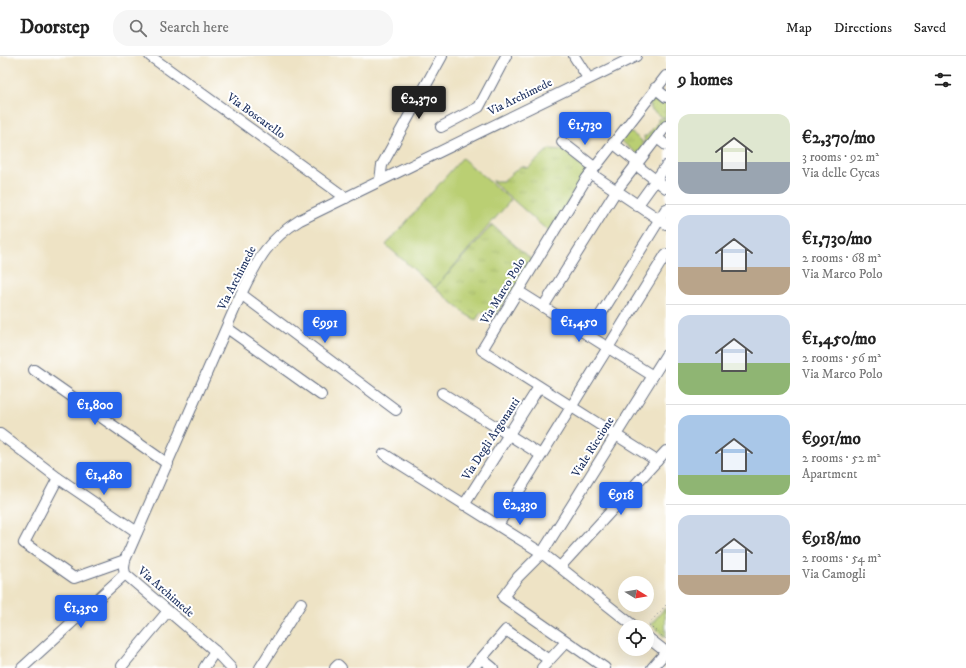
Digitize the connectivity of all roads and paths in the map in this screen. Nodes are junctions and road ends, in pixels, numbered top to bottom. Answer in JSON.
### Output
{"nodes":[{"id":1,"x":150,"y":56,"type":"edge"},
{"id":2,"x":442,"y":56,"type":"edge"},
{"id":3,"x":506,"y":56,"type":"edge"},
{"id":4,"x":574,"y":56,"type":"edge"},
{"id":5,"x":618,"y":56,"type":"edge"},
{"id":6,"x":636,"y":56,"type":"edge"},
{"id":7,"x":611,"y":67,"type":"junction"},
{"id":8,"x":666,"y":76,"type":"edge"},
{"id":9,"x":588,"y":78,"type":"junction"},
{"id":10,"x":655,"y":88,"type":"junction"},
{"id":11,"x":666,"y":97,"type":"edge"},
{"id":12,"x":666,"y":126,"type":"edge"},
{"id":13,"x":441,"y":128,"type":"dead end"},
{"id":14,"x":657,"y":138,"type":"junction"},
{"id":15,"x":562,"y":142,"type":"dead end"},
{"id":16,"x":613,"y":143,"type":"junction"},
{"id":17,"x":666,"y":145,"type":"edge"},
{"id":18,"x":637,"y":164,"type":"junction"},
{"id":19,"x":666,"y":166,"type":"edge"},
{"id":20,"x":592,"y":170,"type":"junction"},
{"id":21,"x":655,"y":179,"type":"junction"},
{"id":22,"x":380,"y":180,"type":"junction"},
{"id":23,"x":666,"y":188,"type":"edge"},
{"id":24,"x":616,"y":191,"type":"junction"},
{"id":25,"x":346,"y":198,"type":"junction"},
{"id":26,"x":636,"y":206,"type":"junction"},
{"id":27,"x":666,"y":209,"type":"edge"},
{"id":28,"x":662,"y":222,"type":"edge"},
{"id":29,"x":666,"y":254,"type":"edge"},
{"id":30,"x":518,"y":291,"type":"junction"},
{"id":31,"x":241,"y":294,"type":"junction"},
{"id":32,"x":543,"y":307,"type":"junction"},
{"id":33,"x":227,"y":328,"type":"junction"},
{"id":34,"x":588,"y":335,"type":"junction"},
{"id":35,"x":608,"y":348,"type":"junction"},
{"id":36,"x":666,"y":355,"type":"edge"},
{"id":37,"x":34,"y":370,"type":"dead end"},
{"id":38,"x":653,"y":376,"type":"junction"},
{"id":39,"x":539,"y":387,"type":"junction"},
{"id":40,"x":442,"y":393,"type":"dead end"},
{"id":41,"x":321,"y":395,"type":"dead end"},
{"id":42,"x":570,"y":406,"type":"junction"},
{"id":43,"x":396,"y":410,"type":"dead end"},
{"id":44,"x":0,"y":434,"type":"edge"},
{"id":45,"x":616,"y":434,"type":"junction"},
{"id":46,"x":509,"y":435,"type":"junction"},
{"id":47,"x":666,"y":451,"type":"edge"},
{"id":48,"x":384,"y":454,"type":"dead end"},
{"id":49,"x":541,"y":455,"type":"junction"},
{"id":50,"x":657,"y":461,"type":"junction"},
{"id":51,"x":168,"y":464,"type":"junction"},
{"id":52,"x":58,"y":478,"type":"junction"},
{"id":53,"x":464,"y":505,"type":"junction"},
{"id":54,"x":498,"y":525,"type":"junction"},
{"id":55,"x":137,"y":532,"type":"junction"},
{"id":56,"x":542,"y":553,"type":"junction"},
{"id":57,"x":125,"y":560,"type":"junction"},
{"id":58,"x":560,"y":567,"type":"junction"},
{"id":59,"x":125,"y":574,"type":"junction"},
{"id":60,"x":301,"y":604,"type":"dead end"},
{"id":61,"x":666,"y":606,"type":"edge"},
{"id":62,"x":168,"y":611,"type":"junction"},
{"id":63,"x":626,"y":620,"type":"edge"},
{"id":64,"x":666,"y":639,"type":"edge"},
{"id":65,"x":566,"y":642,"type":"junction"},
{"id":66,"x":654,"y":643,"type":"edge"},
{"id":67,"x":215,"y":651,"type":"junction"},
{"id":68,"x":666,"y":652,"type":"edge"},
{"id":69,"x":482,"y":658,"type":"junction"},
{"id":70,"x":549,"y":660,"type":"junction"},
{"id":71,"x":122,"y":666,"type":"dead end"},
{"id":72,"x":22,"y":668,"type":"edge"},
{"id":73,"x":204,"y":668,"type":"edge"},
{"id":74,"x":231,"y":668,"type":"edge"},
{"id":75,"x":260,"y":668,"type":"edge"},
{"id":76,"x":335,"y":668,"type":"edge"},
{"id":77,"x":341,"y":668,"type":"edge"},
{"id":78,"x":473,"y":668,"type":"edge"},
{"id":79,"x":493,"y":668,"type":"edge"},
{"id":80,"x":542,"y":668,"type":"edge"},
{"id":81,"x":604,"y":668,"type":"edge"},
{"id":82,"x":652,"y":668,"type":"edge"}],
"edges":[{"from":1,"to":25,"type":"street","name":"Via Boscarello"},
{"from":2,"to":22,"type":"street"},
{"from":3,"to":13,"type":"street"},
{"from":4,"to":9,"type":"street"},
{"from":5,"to":7,"type":"street"},
{"from":6,"to":7,"type":"street","name":"Via Archimede"},
{"from":7,"to":9,"type":"street","name":"Via Archimede"},
{"from":8,"to":10,"type":"street","name":"Via Marco Polo"},
{"from":9,"to":22,"type":"street","name":"Via Archimede"},
{"from":10,"to":11,"type":"street"},
{"from":10,"to":16,"type":"street","name":"Via Marco Polo"},
{"from":12,"to":14,"type":"street"},
{"from":14,"to":17,"type":"street"},
{"from":14,"to":18,"type":"street"},
{"from":15,"to":20,"type":"street"},
{"from":16,"to":18,"type":"street"},
{"from":16,"to":20,"type":"street","name":"Via Marco Polo"},
{"from":18,"to":21,"type":"street"},
{"from":18,"to":24,"type":"street"},
{"from":19,"to":21,"type":"street"},
{"from":20,"to":24,"type":"street"},
{"from":20,"to":30,"type":"street","name":"Via Marco Polo"},
{"from":21,"to":23,"type":"street"},
{"from":21,"to":26,"type":"street"},
{"from":22,"to":25,"type":"street","name":"Via Archimede"},
{"from":24,"to":26,"type":"street"},
{"from":24,"to":32,"type":"street"},
{"from":25,"to":31,"type":"street","name":"Via Archimede"},
{"from":26,"to":28,"type":"street"},
{"from":27,"to":28,"type":"street"},
{"from":28,"to":34,"type":"street"},
{"from":29,"to":35,"type":"street"},
{"from":30,"to":32,"type":"street"},
{"from":30,"to":39,"type":"street","name":"Via Marco Polo"},
{"from":31,"to":33,"type":"street","name":"Via Archimede"},
{"from":31,"to":43,"type":"street"},
{"from":32,"to":34,"type":"street"},
{"from":33,"to":41,"type":"street"},
{"from":33,"to":51,"type":"street","name":"Via Archimede"},
{"from":34,"to":35,"type":"street"},
{"from":35,"to":38,"type":"street"},
{"from":35,"to":42,"type":"street"},
{"from":36,"to":38,"type":"street","name":"Viale Riccione"},
{"from":37,"to":51,"type":"street"},
{"from":38,"to":45,"type":"street","name":"Viale Riccione"},
{"from":39,"to":42,"type":"street","name":"Via Marco Polo"},
{"from":39,"to":46,"type":"street","name":"Via Degli Argonauti"},
{"from":40,"to":46,"type":"street"},
{"from":42,"to":45,"type":"street","name":"Via Marco Polo"},
{"from":42,"to":49,"type":"street"},
{"from":44,"to":52,"type":"street"},
{"from":45,"to":50,"type":"street","name":"Via Marco Polo"},
{"from":45,"to":56,"type":"street","name":"Viale Riccione"},
{"from":46,"to":49,"type":"street"},
{"from":46,"to":53,"type":"street","name":"Via Degli Argonauti"},
{"from":47,"to":50,"type":"street"},
{"from":48,"to":53,"type":"street"},
{"from":49,"to":54,"type":"street"},
{"from":50,"to":58,"type":"street"},
{"from":51,"to":55,"type":"street","name":"Via Archimede"},
{"from":52,"to":55,"type":"street"},
{"from":52,"to":57,"type":"street"},
{"from":53,"to":54,"type":"street"},
{"from":54,"to":56,"type":"street"},
{"from":55,"to":57,"type":"street","name":"Via Archimede"},
{"from":56,"to":58,"type":"street"},
{"from":56,"to":65,"type":"street","name":"Viale Riccione"},
{"from":57,"to":59,"type":"street","name":"Via Archimede"},
{"from":58,"to":63,"type":"street"},
{"from":59,"to":62,"type":"street","name":"Via Archimede"},
{"from":59,"to":72,"type":"street"},
{"from":60,"to":75,"type":"street"},
{"from":61,"to":64,"type":"path"},
{"from":62,"to":67,"type":"street","name":"Via Archimede"},
{"from":62,"to":71,"type":"street"},
{"from":65,"to":70,"type":"street"},
{"from":65,"to":81,"type":"street"},
{"from":66,"to":68,"type":"street"},
{"from":67,"to":73,"type":"street"},
{"from":67,"to":74,"type":"street","name":"Via Archimede"},
{"from":68,"to":82,"type":"street"},
{"from":69,"to":70,"type":"street"},
{"from":69,"to":78,"type":"street"},
{"from":69,"to":79,"type":"street"},
{"from":70,"to":80,"type":"street"},
{"from":76,"to":77,"type":"street"}]}
